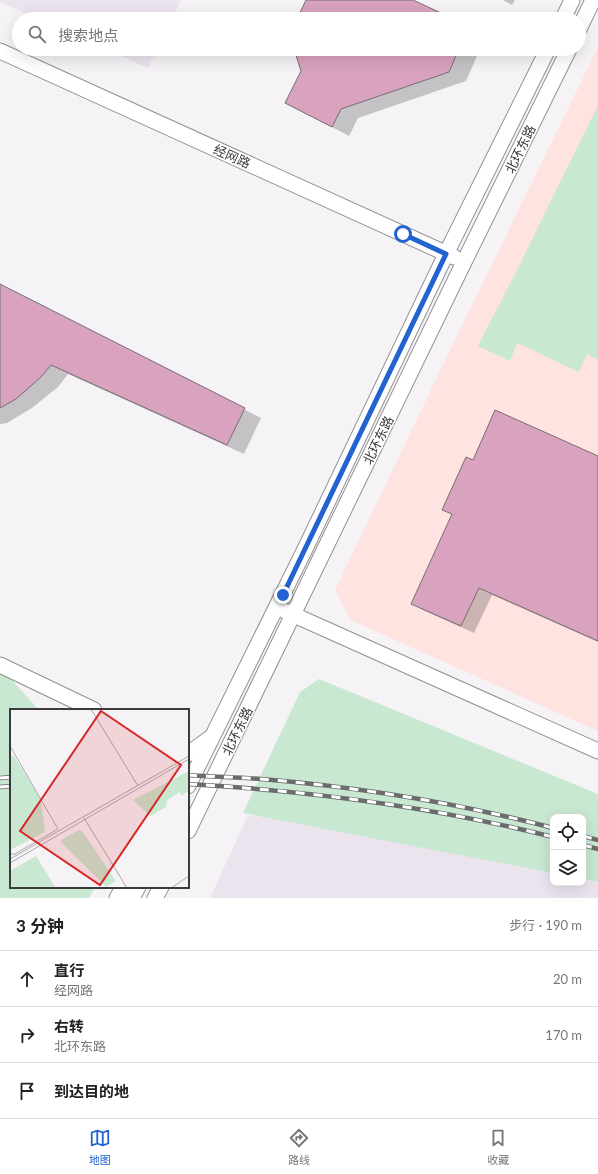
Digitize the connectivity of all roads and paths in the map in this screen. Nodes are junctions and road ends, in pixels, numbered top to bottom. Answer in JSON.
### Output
{"nodes":[{"id":1,"x":572,"y":0,"type":"edge"},
{"id":2,"x":593,"y":0,"type":"edge"},
{"id":3,"x":566,"y":12,"type":"edge"},
{"id":4,"x":586,"y":14,"type":"edge"},
{"id":5,"x":0,"y":51,"type":"edge"},
{"id":6,"x":545,"y":56,"type":"edge"},
{"id":7,"x":566,"y":56,"type":"edge"},
{"id":8,"x":446,"y":254,"type":"junction"},
{"id":9,"x":464,"y":262,"type":"junction"},
{"id":10,"x":277,"y":607,"type":"junction"},
{"id":11,"x":293,"y":614,"type":"junction"},
{"id":12,"x":0,"y":665,"type":"edge"},
{"id":13,"x":92,"y":709,"type":"edge"},
{"id":14,"x":212,"y":736,"type":"junction"},
{"id":15,"x":598,"y":751,"type":"edge"},
{"id":16,"x":189,"y":753,"type":"edge"},
{"id":17,"x":189,"y":784,"type":"edge"},
{"id":18,"x":189,"y":829,"type":"edge"},
{"id":19,"x":123,"y":888,"type":"edge"},
{"id":20,"x":137,"y":888,"type":"edge"},
{"id":21,"x":160,"y":888,"type":"edge"},
{"id":22,"x":118,"y":898,"type":"edge"},
{"id":23,"x":132,"y":898,"type":"edge"},
{"id":24,"x":155,"y":898,"type":"edge"}],
"edges":[{"from":1,"to":3,"type":"street"},
{"from":2,"to":4,"type":"street"},
{"from":5,"to":8,"type":"street","name":"经网路"},
{"from":6,"to":8,"type":"street","name":"北环东路"},
{"from":7,"to":9,"type":"street","name":"北环东路"},
{"from":8,"to":9,"type":"street","name":"经网路"},
{"from":8,"to":10,"type":"street","name":"北环东路"},
{"from":9,"to":11,"type":"street","name":"北环东路"},
{"from":10,"to":11,"type":"street"},
{"from":10,"to":14,"type":"street","name":"北环东路"},
{"from":11,"to":15,"type":"street"},
{"from":11,"to":18,"type":"street","name":"北环东路"},
{"from":12,"to":13,"type":"street"},
{"from":14,"to":16,"type":"street"},
{"from":14,"to":17,"type":"street","name":"北环东路"},
{"from":19,"to":22,"type":"street"},
{"from":20,"to":23,"type":"street"},
{"from":21,"to":24,"type":"street"}]}
